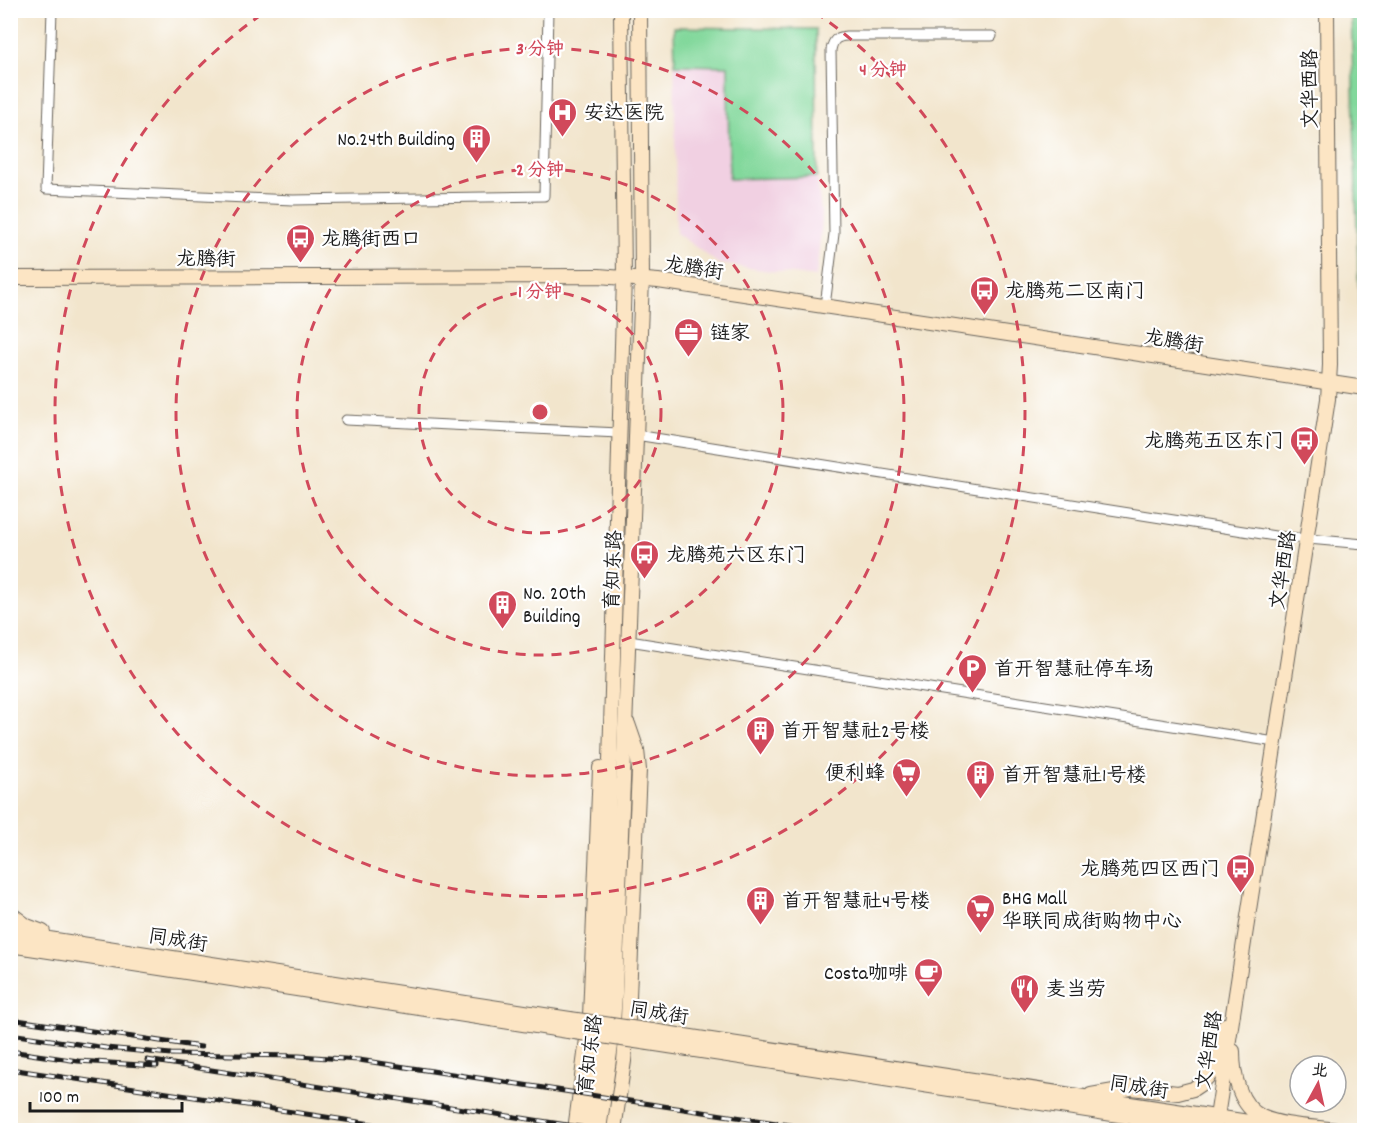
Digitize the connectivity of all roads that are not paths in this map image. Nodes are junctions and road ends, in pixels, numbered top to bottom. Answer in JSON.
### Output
{"nodes":[{"id":1,"x":52,"y":10,"type":"edge"},
{"id":2,"x":548,"y":10,"type":"edge"},
{"id":3,"x":621,"y":10,"type":"edge"},
{"id":4,"x":640,"y":10,"type":"edge"},
{"id":5,"x":1328,"y":10,"type":"edge"},
{"id":6,"x":992,"y":36,"type":"dead end"},
{"id":7,"x":624,"y":277,"type":"junction"},
{"id":8,"x":10,"y":278,"type":"edge"},
{"id":9,"x":642,"y":279,"type":"junction"},
{"id":10,"x":825,"y":306,"type":"junction"},
{"id":11,"x":1330,"y":383,"type":"junction"},
{"id":12,"x":1365,"y":388,"type":"edge"},
{"id":13,"x":346,"y":420,"type":"dead end"},
{"id":14,"x":619,"y":433,"type":"junction"},
{"id":15,"x":636,"y":435,"type":"junction"},
{"id":16,"x":1307,"y":539,"type":"junction"},
{"id":17,"x":1365,"y":544,"type":"edge"},
{"id":18,"x":628,"y":641,"type":"junction"},
{"id":19,"x":611,"y":707,"type":"junction"},
{"id":20,"x":626,"y":708,"type":"junction"},
{"id":21,"x":1275,"y":742,"type":"junction"},
{"id":22,"x":10,"y":913,"type":"edge"},
{"id":23,"x":10,"y":933,"type":"edge"},
{"id":24,"x":10,"y":945,"type":"edge"},
{"id":25,"x":141,"y":953,"type":"junction"},
{"id":26,"x":1238,"y":983,"type":"junction"},
{"id":27,"x":1233,"y":1018,"type":"junction"},
{"id":28,"x":569,"y":1025,"type":"junction"},
{"id":29,"x":650,"y":1037,"type":"junction"},
{"id":30,"x":1068,"y":1095,"type":"junction"},
{"id":31,"x":1217,"y":1126,"type":"edge"},
{"id":32,"x":575,"y":1131,"type":"edge"},
{"id":33,"x":586,"y":1131,"type":"edge"},
{"id":34,"x":599,"y":1131,"type":"edge"},
{"id":35,"x":614,"y":1131,"type":"edge"},
{"id":36,"x":1301,"y":1131,"type":"edge"},
{"id":37,"x":1336,"y":1131,"type":"edge"}],
"edges":[{"from":1,"to":2,"type":"street"},
{"from":3,"to":7,"type":"main road","name":"育知东路"},
{"from":4,"to":9,"type":"main road","name":"育知东路"},
{"from":5,"to":11,"type":"main road","name":"文华西路"},
{"from":6,"to":10,"type":"street"},
{"from":7,"to":8,"type":"main road","name":"龙腾街"},
{"from":7,"to":9,"type":"main road","name":"龙腾街"},
{"from":7,"to":14,"type":"main road","name":"育知东路"},
{"from":9,"to":10,"type":"main road","name":"龙腾街"},
{"from":9,"to":15,"type":"main road","name":"育知东路"},
{"from":10,"to":11,"type":"main road","name":"龙腾街"},
{"from":11,"to":12,"type":"main road","name":"龙腾街"},
{"from":11,"to":16,"type":"main road","name":"文华西路"},
{"from":13,"to":14,"type":"street"},
{"from":14,"to":19,"type":"main road","name":"育知东路"},
{"from":15,"to":16,"type":"street"},
{"from":15,"to":18,"type":"main road","name":"育知东路"},
{"from":16,"to":17,"type":"street"},
{"from":16,"to":21,"type":"main road","name":"文华西路"},
{"from":18,"to":20,"type":"main road","name":"育知东路"},
{"from":18,"to":21,"type":"street"},
{"from":19,"to":32,"type":"main road"},
{"from":19,"to":33,"type":"main road","name":"育知东路"},
{"from":20,"to":34,"type":"main road","name":"育知东路"},
{"from":20,"to":35,"type":"main road"},
{"from":21,"to":26,"type":"main road","name":"文华西路"},
{"from":22,"to":25,"type":"main road"},
{"from":23,"to":25,"type":"main road","name":"同成街"},
{"from":24,"to":28,"type":"main road","name":"同成街"},
{"from":25,"to":28,"type":"main road","name":"同成街"},
{"from":26,"to":27,"type":"main road","name":"文华西路"},
{"from":26,"to":30,"type":"main road"},
{"from":27,"to":31,"type":"main road","name":"文华西路"},
{"from":27,"to":37,"type":"main road"},
{"from":28,"to":29,"type":"main road","name":"同成街","bridge":true},
{"from":29,"to":30,"type":"main road","name":"同成街"},
{"from":29,"to":31,"type":"main road","name":"同成街"},
{"from":30,"to":31,"type":"main road","name":"同成街"},
{"from":31,"to":36,"type":"main road","name":"同成街"}]}
